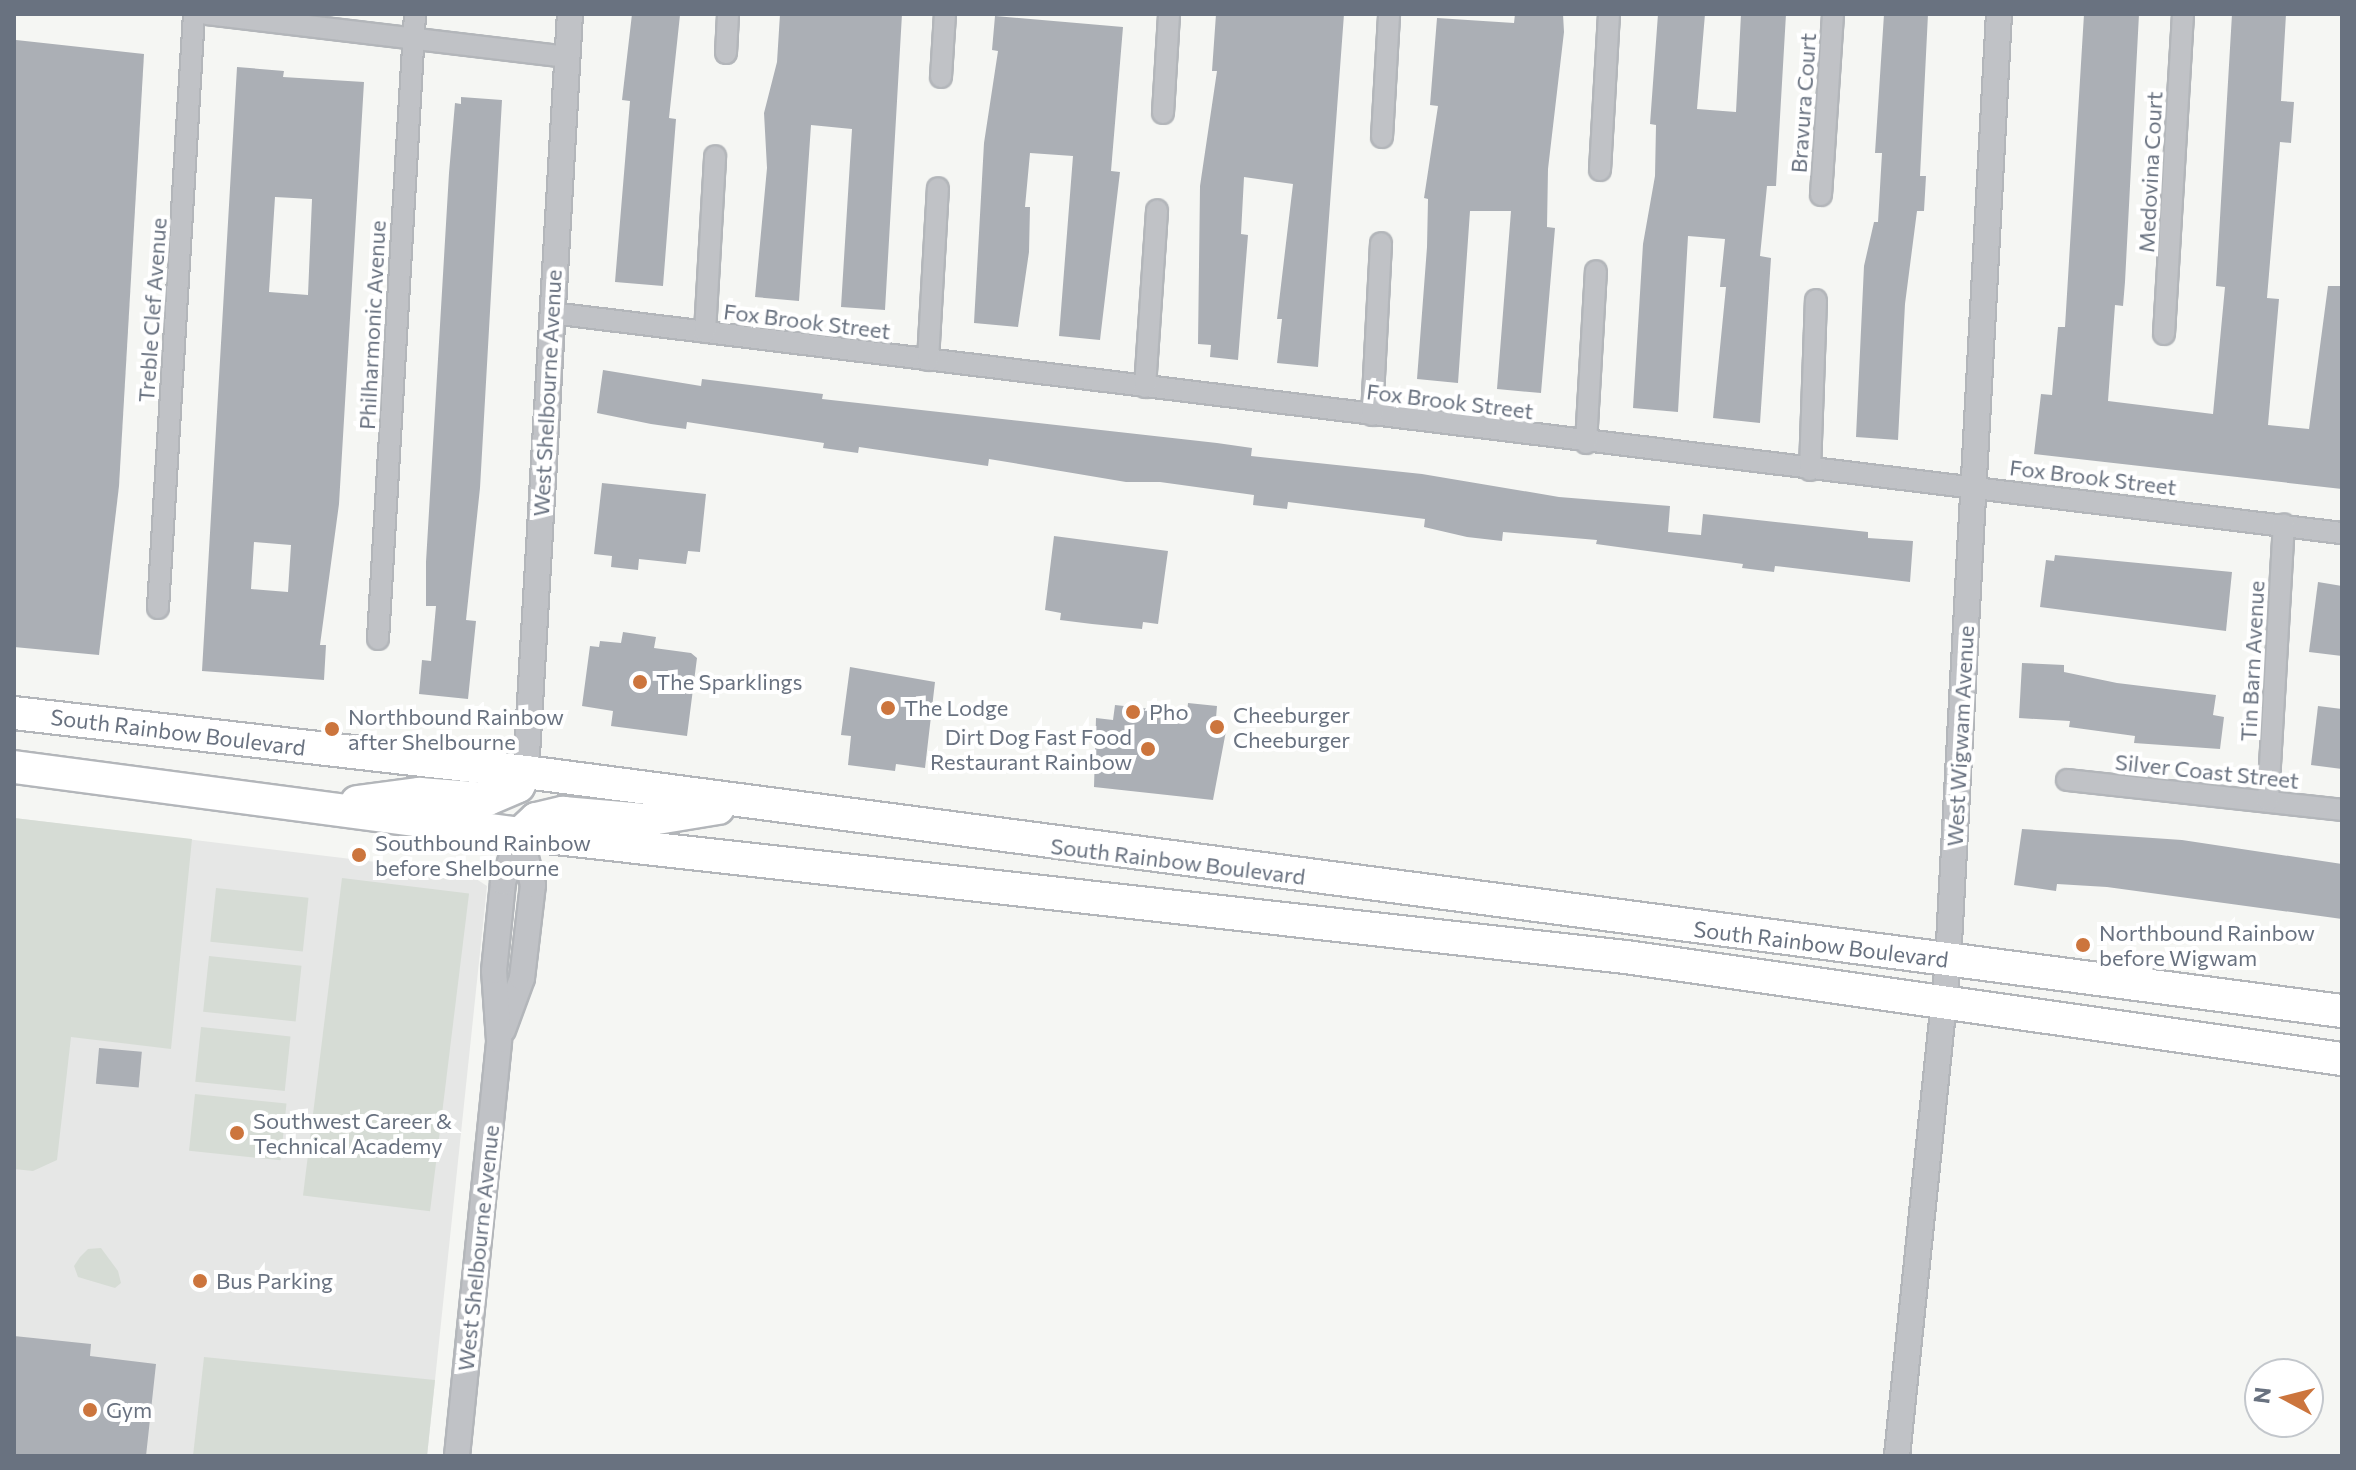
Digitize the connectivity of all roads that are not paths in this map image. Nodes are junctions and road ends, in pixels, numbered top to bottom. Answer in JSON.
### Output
{"nodes":[{"id":1,"x":194,"y":14,"type":"edge"},
{"id":2,"x":207,"y":14,"type":"edge"},
{"id":3,"x":415,"y":14,"type":"edge"},
{"id":4,"x":570,"y":14,"type":"edge"},
{"id":5,"x":728,"y":14,"type":"edge"},
{"id":6,"x":945,"y":14,"type":"edge"},
{"id":7,"x":1169,"y":14,"type":"edge"},
{"id":8,"x":1389,"y":14,"type":"edge"},
{"id":9,"x":1609,"y":14,"type":"edge"},
{"id":10,"x":1833,"y":14,"type":"edge"},
{"id":11,"x":1999,"y":14,"type":"edge"},
{"id":12,"x":2183,"y":14,"type":"edge"},
{"id":13,"x":413,"y":40,"type":"junction"},
{"id":14,"x":726,"y":53,"type":"dead end"},
{"id":15,"x":567,"y":57,"type":"junction"},
{"id":16,"x":941,"y":77,"type":"dead end"},
{"id":17,"x":1163,"y":113,"type":"dead end"},
{"id":18,"x":1382,"y":137,"type":"dead end"},
{"id":19,"x":715,"y":156,"type":"dead end"},
{"id":20,"x":1600,"y":170,"type":"dead end"},
{"id":21,"x":938,"y":188,"type":"dead end"},
{"id":22,"x":1821,"y":195,"type":"dead end"},
{"id":23,"x":1157,"y":210,"type":"dead end"},
{"id":24,"x":1381,"y":243,"type":"dead end"},
{"id":25,"x":1596,"y":271,"type":"dead end"},
{"id":26,"x":1816,"y":300,"type":"dead end"},
{"id":27,"x":552,"y":313,"type":"junction"},
{"id":28,"x":705,"y":332,"type":"junction"},
{"id":29,"x":2164,"y":334,"type":"dead end"},
{"id":30,"x":928,"y":360,"type":"junction"},
{"id":31,"x":1145,"y":387,"type":"junction"},
{"id":32,"x":1372,"y":415,"type":"junction"},
{"id":33,"x":1586,"y":443,"type":"junction"},
{"id":34,"x":1810,"y":470,"type":"junction"},
{"id":35,"x":1974,"y":487,"type":"junction"},
{"id":36,"x":2284,"y":524,"type":"junction"},
{"id":37,"x":2342,"y":533,"type":"edge"},
{"id":38,"x":158,"y":608,"type":"dead end"},
{"id":39,"x":378,"y":639,"type":"dead end"},
{"id":40,"x":19,"y":715,"type":"edge"},
{"id":41,"x":14,"y":767,"type":"edge"},
{"id":42,"x":526,"y":772,"type":"junction"},
{"id":43,"x":2067,"y":780,"type":"dead end"},
{"id":44,"x":2268,"y":800,"type":"junction"},
{"id":45,"x":749,"y":802,"type":"junction"},
{"id":46,"x":306,"y":808,"type":"junction"},
{"id":47,"x":2342,"y":810,"type":"edge"},
{"id":48,"x":520,"y":834,"type":"junction"},
{"id":49,"x":1221,"y":867,"type":"junction"},
{"id":50,"x":991,"y":883,"type":"junction"},
{"id":51,"x":1459,"y":897,"type":"junction"},
{"id":52,"x":1261,"y":914,"type":"junction"},
{"id":53,"x":1948,"y":961,"type":"junction"},
{"id":54,"x":1944,"y":1001,"type":"junction"},
{"id":55,"x":2342,"y":1011,"type":"edge"},
{"id":56,"x":2342,"y":1059,"type":"edge"},
{"id":57,"x":457,"y":1456,"type":"edge"},
{"id":58,"x":1897,"y":1456,"type":"edge"}],
"edges":[{"from":1,"to":38,"type":"street","name":"Treble Clef Avenue"},
{"from":2,"to":13,"type":"street"},
{"from":3,"to":13,"type":"street","name":"Philharmonic Avenue"},
{"from":4,"to":15,"type":"street","name":"West Shelbourne Avenue"},
{"from":5,"to":14,"type":"street"},
{"from":6,"to":16,"type":"street"},
{"from":7,"to":17,"type":"street"},
{"from":8,"to":18,"type":"street"},
{"from":9,"to":20,"type":"street"},
{"from":10,"to":22,"type":"street","name":"Bravura Court"},
{"from":11,"to":35,"type":"street","name":"West Wigwam Avenue"},
{"from":12,"to":29,"type":"street","name":"Medovina Court"},
{"from":13,"to":15,"type":"street"},
{"from":13,"to":39,"type":"street","name":"Philharmonic Avenue"},
{"from":15,"to":27,"type":"street","name":"West Shelbourne Avenue"},
{"from":19,"to":28,"type":"street"},
{"from":21,"to":30,"type":"street"},
{"from":23,"to":31,"type":"street"},
{"from":24,"to":32,"type":"street"},
{"from":25,"to":33,"type":"street"},
{"from":26,"to":34,"type":"street"},
{"from":27,"to":28,"type":"street","name":"Fox Brook Street"},
{"from":27,"to":42,"type":"street","name":"West Shelbourne Avenue"},
{"from":28,"to":30,"type":"street","name":"Fox Brook Street"},
{"from":30,"to":31,"type":"street","name":"Fox Brook Street"},
{"from":31,"to":32,"type":"street","name":"Fox Brook Street"},
{"from":32,"to":33,"type":"street","name":"Fox Brook Street"},
{"from":33,"to":34,"type":"street","name":"Fox Brook Street"},
{"from":34,"to":35,"type":"street","name":"Fox Brook Street"},
{"from":35,"to":36,"type":"street","name":"Fox Brook Street"},
{"from":35,"to":53,"type":"street","name":"West Wigwam Avenue"},
{"from":36,"to":37,"type":"street","name":"Fox Brook Street"},
{"from":36,"to":44,"type":"street","name":"Tin Barn Avenue"},
{"from":40,"to":42,"type":"main road","name":"South Rainbow Boulevard"},
{"from":41,"to":46,"type":"main road","name":"South Rainbow Boulevard"},
{"from":42,"to":45,"type":"main road","name":"South Rainbow Boulevard"},
{"from":42,"to":46,"type":"main road"},
{"from":43,"to":44,"type":"street","name":"Silver Coast Street"},
{"from":44,"to":47,"type":"street","name":"Silver Coast Street"},
{"from":45,"to":48,"type":"main road"},
{"from":45,"to":49,"type":"main road","name":"South Rainbow Boulevard"},
{"from":46,"to":48,"type":"main road","name":"South Rainbow Boulevard"},
{"from":48,"to":50,"type":"main road","name":"South Rainbow Boulevard"},
{"from":48,"to":57,"type":"street","name":"West Shelbourne Avenue"},
{"from":49,"to":50,"type":"main road"},
{"from":49,"to":51,"type":"main road","name":"South Rainbow Boulevard"},
{"from":50,"to":52,"type":"main road","name":"South Rainbow Boulevard"},
{"from":51,"to":52,"type":"main road"},
{"from":51,"to":53,"type":"main road","name":"South Rainbow Boulevard"},
{"from":52,"to":54,"type":"main road","name":"South Rainbow Boulevard"},
{"from":53,"to":54,"type":"street","name":"West Wigwam Avenue"},
{"from":53,"to":55,"type":"main road","name":"South Rainbow Boulevard"},
{"from":54,"to":56,"type":"main road","name":"South Rainbow Boulevard"},
{"from":54,"to":58,"type":"street","name":"West Wigwam Avenue"}]}
